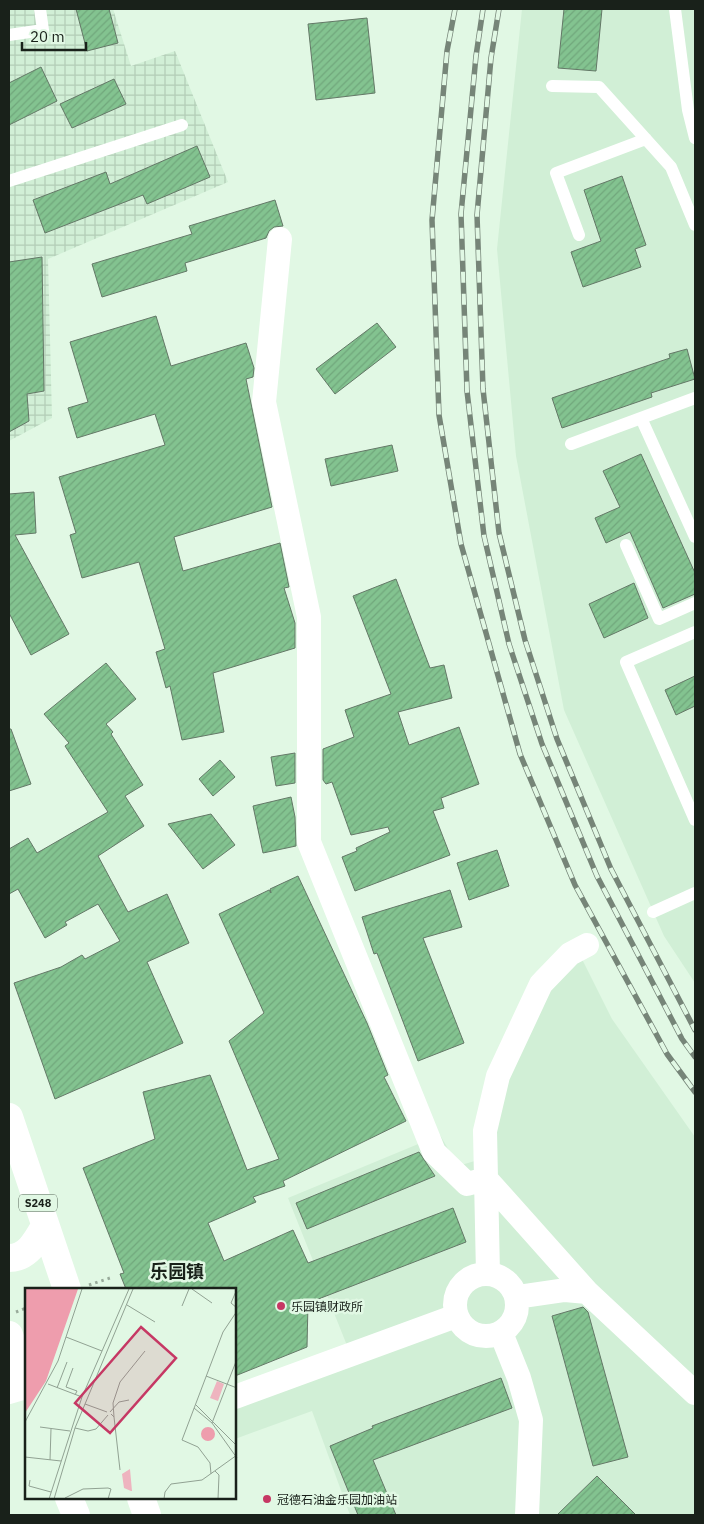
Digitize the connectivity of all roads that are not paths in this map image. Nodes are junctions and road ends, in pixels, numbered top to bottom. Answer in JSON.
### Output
{"nodes":[{"id":1,"x":40,"y":9,"type":"edge"},
{"id":2,"x":675,"y":9,"type":"edge"},
{"id":3,"x":9,"y":35,"type":"edge"},
{"id":4,"x":552,"y":86,"type":"dead end"},
{"id":5,"x":182,"y":125,"type":"dead end"},
{"id":6,"x":695,"y":138,"type":"edge"},
{"id":7,"x":646,"y":140,"type":"junction"},
{"id":8,"x":9,"y":181,"type":"edge"},
{"id":9,"x":695,"y":225,"type":"edge"},
{"id":10,"x":579,"y":236,"type":"dead end"},
{"id":11,"x":280,"y":239,"type":"dead end"},
{"id":12,"x":695,"y":398,"type":"edge"},
{"id":13,"x":641,"y":418,"type":"junction"},
{"id":14,"x":571,"y":444,"type":"dead end"},
{"id":15,"x":695,"y":537,"type":"edge"},
{"id":16,"x":626,"y":545,"type":"dead end"},
{"id":17,"x":695,"y":603,"type":"edge"},
{"id":18,"x":695,"y":632,"type":"edge"},
{"id":19,"x":695,"y":820,"type":"edge"},
{"id":20,"x":695,"y":893,"type":"edge"},
{"id":21,"x":653,"y":912,"type":"dead end"},
{"id":22,"x":587,"y":945,"type":"dead end"},
{"id":23,"x":9,"y":1117,"type":"edge"},
{"id":24,"x":486,"y":1179,"type":"junction"},
{"id":25,"x":45,"y":1226,"type":"junction"},
{"id":26,"x":9,"y":1258,"type":"edge"},
{"id":27,"x":488,"y":1274,"type":"junction"},
{"id":28,"x":77,"y":1288,"type":"edge"},
{"id":29,"x":587,"y":1292,"type":"junction"},
{"id":30,"x":517,"y":1298,"type":"junction"},
{"id":31,"x":456,"y":1316,"type":"junction"},
{"id":32,"x":501,"y":1333,"type":"junction"},
{"id":33,"x":9,"y":1336,"type":"edge"},
{"id":34,"x":25,"y":1380,"type":"edge"},
{"id":35,"x":25,"y":1387,"type":"edge"},
{"id":36,"x":9,"y":1392,"type":"edge"},
{"id":37,"x":695,"y":1393,"type":"edge"},
{"id":38,"x":236,"y":1398,"type":"edge"},
{"id":39,"x":69,"y":1499,"type":"edge"},
{"id":40,"x":140,"y":1499,"type":"edge"},
{"id":41,"x":76,"y":1515,"type":"edge"},
{"id":42,"x":147,"y":1515,"type":"edge"},
{"id":43,"x":527,"y":1515,"type":"edge"}],
"edges":[{"from":1,"to":3,"type":"lane"},
{"from":2,"to":6,"type":"lane"},
{"from":4,"to":7,"type":"lane"},
{"from":5,"to":8,"type":"lane"},
{"from":7,"to":9,"type":"lane"},
{"from":7,"to":10,"type":"lane"},
{"from":11,"to":24,"type":"street"},
{"from":12,"to":13,"type":"lane"},
{"from":13,"to":14,"type":"lane"},
{"from":13,"to":15,"type":"lane"},
{"from":16,"to":17,"type":"lane"},
{"from":18,"to":19,"type":"lane"},
{"from":20,"to":21,"type":"lane"},
{"from":22,"to":24,"type":"street"},
{"from":23,"to":25,"type":"main road","number":"S248"},
{"from":24,"to":27,"type":"street"},
{"from":24,"to":29,"type":"street"},
{"from":25,"to":26,"type":"main road"},
{"from":25,"to":28,"type":"main road","number":"S248"},
{"from":27,"to":30,"type":"street"},
{"from":27,"to":31,"type":"street"},
{"from":29,"to":30,"type":"street"},
{"from":29,"to":37,"type":"street"},
{"from":30,"to":32,"type":"street"},
{"from":31,"to":32,"type":"street"},
{"from":31,"to":38,"type":"street"},
{"from":32,"to":43,"type":"street"},
{"from":33,"to":34,"type":"main road"},
{"from":35,"to":36,"type":"street"},
{"from":39,"to":41,"type":"main road"},
{"from":40,"to":42,"type":"main road"}]}
